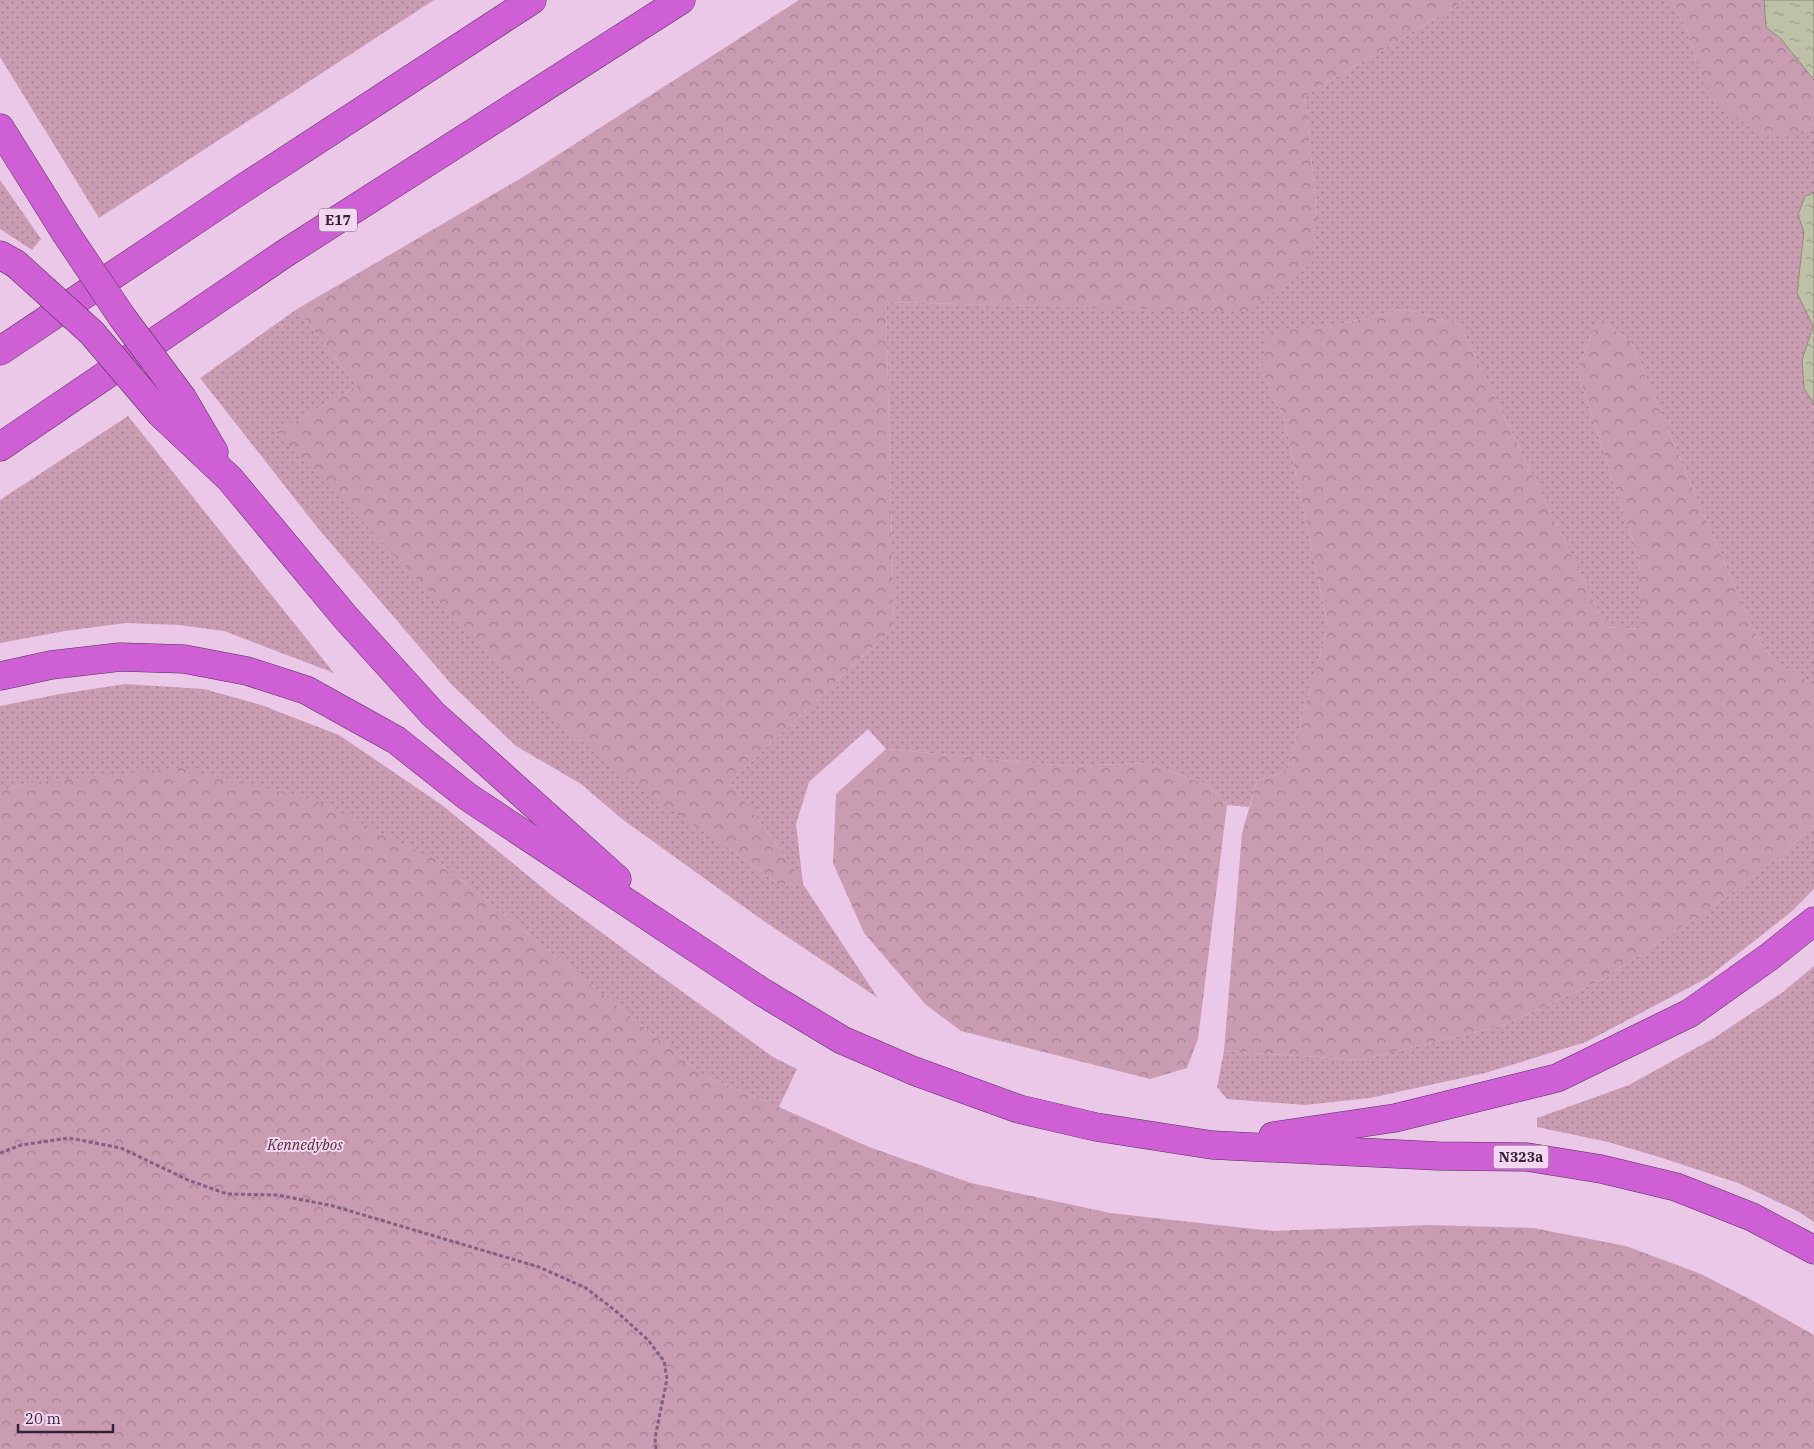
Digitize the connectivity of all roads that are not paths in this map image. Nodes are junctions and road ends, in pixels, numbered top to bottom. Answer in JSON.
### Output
{"nodes":[{"id":1,"x":532,"y":0,"type":"edge"},
{"id":2,"x":681,"y":0,"type":"edge"},
{"id":3,"x":0,"y":128,"type":"edge"},
{"id":4,"x":8,"y":260,"type":"edge"},
{"id":5,"x":0,"y":352,"type":"edge"},
{"id":6,"x":0,"y":447,"type":"edge"},
{"id":7,"x":230,"y":479,"type":"junction"},
{"id":8,"x":0,"y":676,"type":"edge"},
{"id":9,"x":1814,"y":921,"type":"edge"},
{"id":10,"x":687,"y":942,"type":"junction"},
{"id":11,"x":1212,"y":1145,"type":"junction"},
{"id":12,"x":1814,"y":1250,"type":"edge"}],
"edges":[{"from":1,"to":5,"type":"highway"},
{"from":2,"to":6,"type":"highway","number":"E17"},
{"from":3,"to":7,"type":"highway","bridge":true},
{"from":4,"to":7,"type":"highway","bridge":true},
{"from":7,"to":10,"type":"highway"},
{"from":8,"to":10,"type":"highway"},
{"from":9,"to":11,"type":"highway"},
{"from":10,"to":11,"type":"highway"},
{"from":11,"to":12,"type":"highway","number":"N323a"}]}
